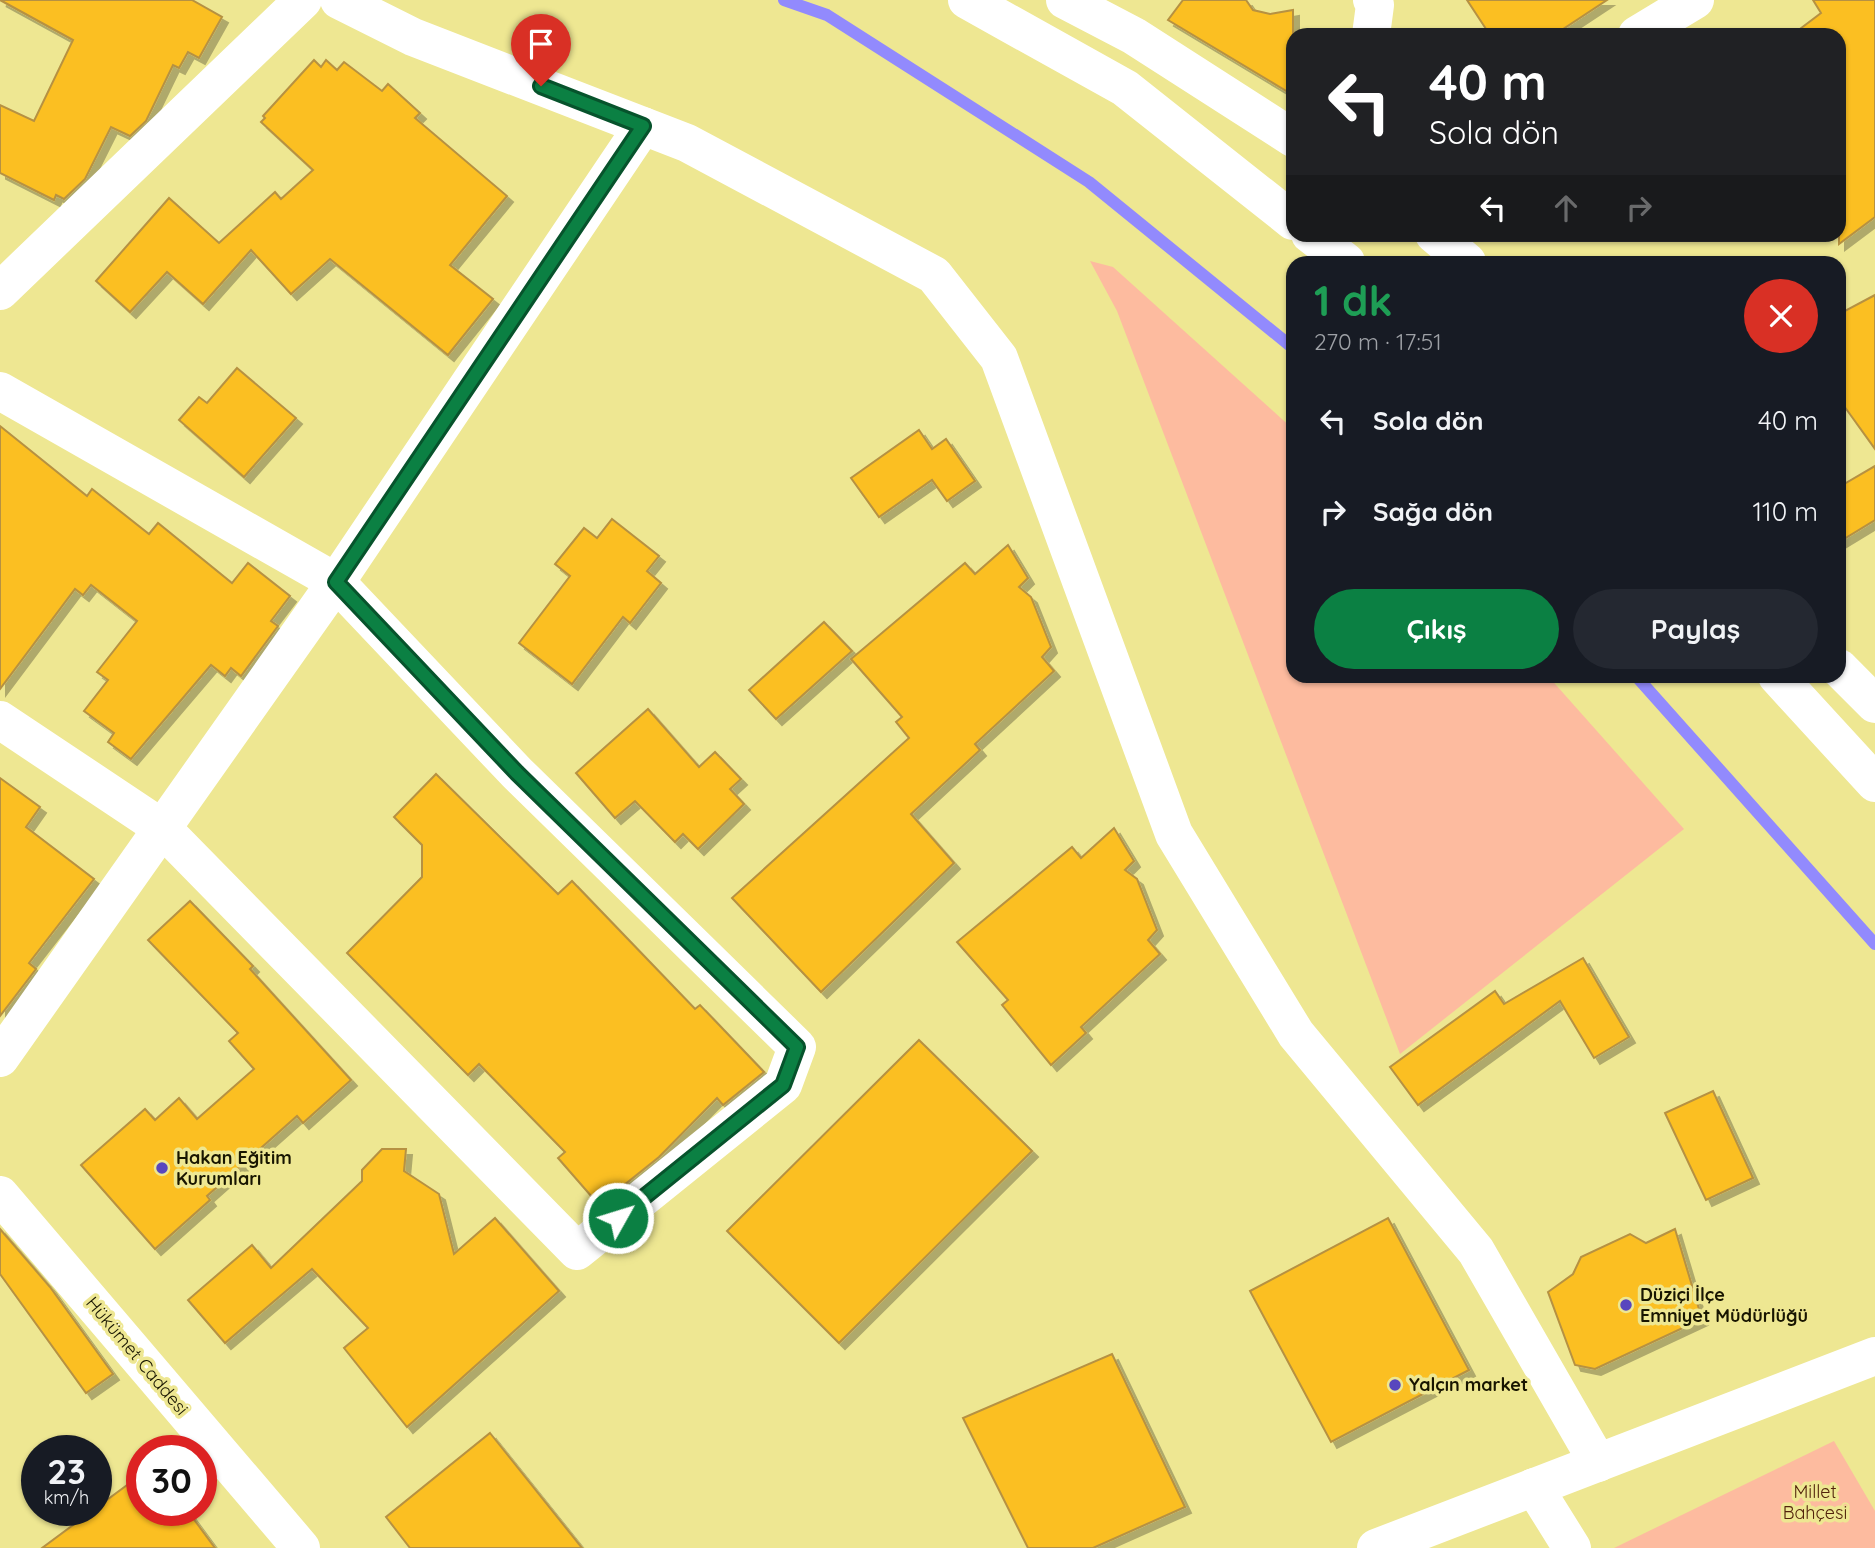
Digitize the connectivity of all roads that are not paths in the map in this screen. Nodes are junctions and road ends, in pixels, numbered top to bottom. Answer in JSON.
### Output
{"nodes":[{"id":1,"x":303,"y":0,"type":"edge"},
{"id":2,"x":339,"y":0,"type":"edge"},
{"id":3,"x":967,"y":0,"type":"edge"},
{"id":4,"x":1065,"y":0,"type":"edge"},
{"id":5,"x":1373,"y":0,"type":"edge"},
{"id":6,"x":1695,"y":0,"type":"edge"},
{"id":7,"x":1372,"y":28,"type":"edge"},
{"id":8,"x":1649,"y":28,"type":"edge"},
{"id":9,"x":643,"y":126,"type":"junction"},
{"id":10,"x":1286,"y":134,"type":"edge"},
{"id":11,"x":1286,"y":216,"type":"edge"},
{"id":12,"x":1443,"y":242,"type":"edge"},
{"id":13,"x":1460,"y":256,"type":"edge"},
{"id":14,"x":0,"y":291,"type":"edge"},
{"id":15,"x":0,"y":391,"type":"edge"},
{"id":16,"x":336,"y":582,"type":"junction"},
{"id":17,"x":1846,"y":675,"type":"edge"},
{"id":18,"x":1783,"y":683,"type":"edge"},
{"id":19,"x":1875,"y":704,"type":"edge"},
{"id":20,"x":0,"y":720,"type":"edge"},
{"id":21,"x":1875,"y":783,"type":"edge"},
{"id":22,"x":162,"y":828,"type":"junction"},
{"id":23,"x":0,"y":1058,"type":"edge"},
{"id":24,"x":0,"y":1195,"type":"edge"},
{"id":25,"x":1875,"y":1356,"type":"edge"},
{"id":26,"x":1598,"y":1463,"type":"junction"},
{"id":27,"x":1534,"y":1487,"type":"junction"},
{"id":28,"x":301,"y":1548,"type":"edge"},
{"id":29,"x":1376,"y":1548,"type":"edge"},
{"id":30,"x":1572,"y":1548,"type":"edge"}],
"edges":[{"from":1,"to":14,"type":"street"},
{"from":2,"to":9,"type":"street"},
{"from":3,"to":11,"type":"street"},
{"from":4,"to":10,"type":"street"},
{"from":5,"to":7,"type":"street"},
{"from":6,"to":8,"type":"street"},
{"from":9,"to":16,"type":"street"},
{"from":9,"to":26,"type":"street"},
{"from":12,"to":13,"type":"street"},
{"from":15,"to":16,"type":"street"},
{"from":16,"to":22,"type":"street"},
{"from":16,"to":22,"type":"street"},
{"from":17,"to":19,"type":"street"},
{"from":18,"to":21,"type":"street"},
{"from":20,"to":22,"type":"street"},
{"from":22,"to":23,"type":"street"},
{"from":24,"to":28,"type":"street","name":"Hükümet Caddesi"},
{"from":25,"to":26,"type":"street"},
{"from":26,"to":27,"type":"street"},
{"from":27,"to":29,"type":"street"},
{"from":27,"to":30,"type":"street"}]}
